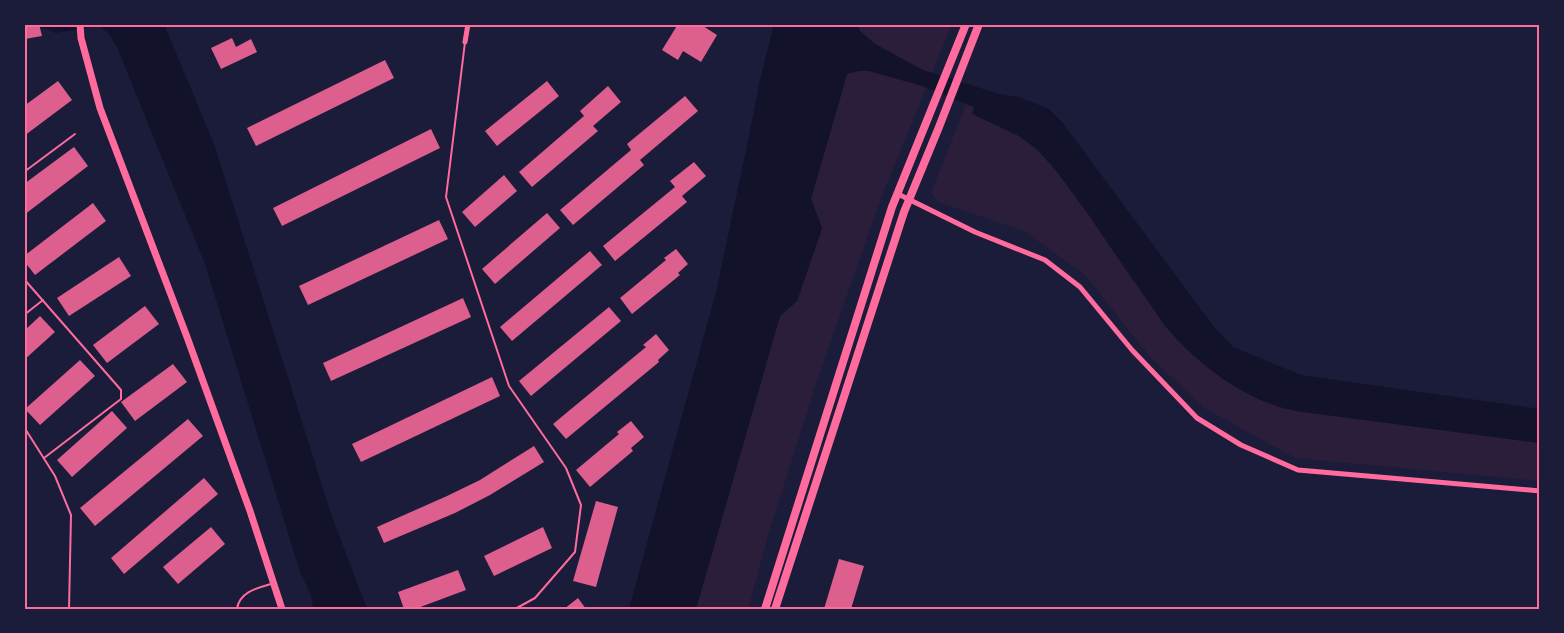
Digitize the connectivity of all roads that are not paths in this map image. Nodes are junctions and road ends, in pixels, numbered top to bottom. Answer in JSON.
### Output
{"nodes":[{"id":1,"x":80,"y":24,"type":"edge"},
{"id":2,"x":468,"y":24,"type":"edge"},
{"id":3,"x":966,"y":24,"type":"edge"},
{"id":4,"x":980,"y":24,"type":"edge"},
{"id":5,"x":465,"y":42,"type":"joint"},
{"id":6,"x":75,"y":134,"type":"dead end"},
{"id":7,"x":24,"y":172,"type":"edge"},
{"id":8,"x":898,"y":194,"type":"junction"},
{"id":9,"x":909,"y":199,"type":"junction"},
{"id":10,"x":24,"y":279,"type":"edge"},
{"id":11,"x":43,"y":300,"type":"junction"},
{"id":12,"x":24,"y":315,"type":"edge"},
{"id":13,"x":24,"y":427,"type":"edge"},
{"id":14,"x":44,"y":459,"type":"junction"},
{"id":15,"x":1540,"y":491,"type":"edge"},
{"id":16,"x":274,"y":583,"type":"junction"},
{"id":17,"x":69,"y":609,"type":"edge"},
{"id":18,"x":237,"y":609,"type":"edge"},
{"id":19,"x":282,"y":609,"type":"edge"},
{"id":20,"x":515,"y":609,"type":"edge"},
{"id":21,"x":765,"y":609,"type":"edge"},
{"id":22,"x":775,"y":609,"type":"edge"}],
"edges":[{"from":1,"to":16,"type":"street"},
{"from":2,"to":5,"type":"street"},
{"from":3,"to":8,"type":"main road"},
{"from":4,"to":9,"type":"main road"},
{"from":5,"to":20,"type":"lane"},
{"from":6,"to":7,"type":"lane"},
{"from":8,"to":9,"type":"street"},
{"from":8,"to":21,"type":"main road"},
{"from":9,"to":15,"type":"street"},
{"from":9,"to":22,"type":"main road"},
{"from":10,"to":11,"type":"lane"},
{"from":11,"to":12,"type":"lane"},
{"from":11,"to":14,"type":"lane"},
{"from":13,"to":14,"type":"lane"},
{"from":14,"to":17,"type":"lane"},
{"from":16,"to":18,"type":"lane"},
{"from":16,"to":19,"type":"street"}]}
